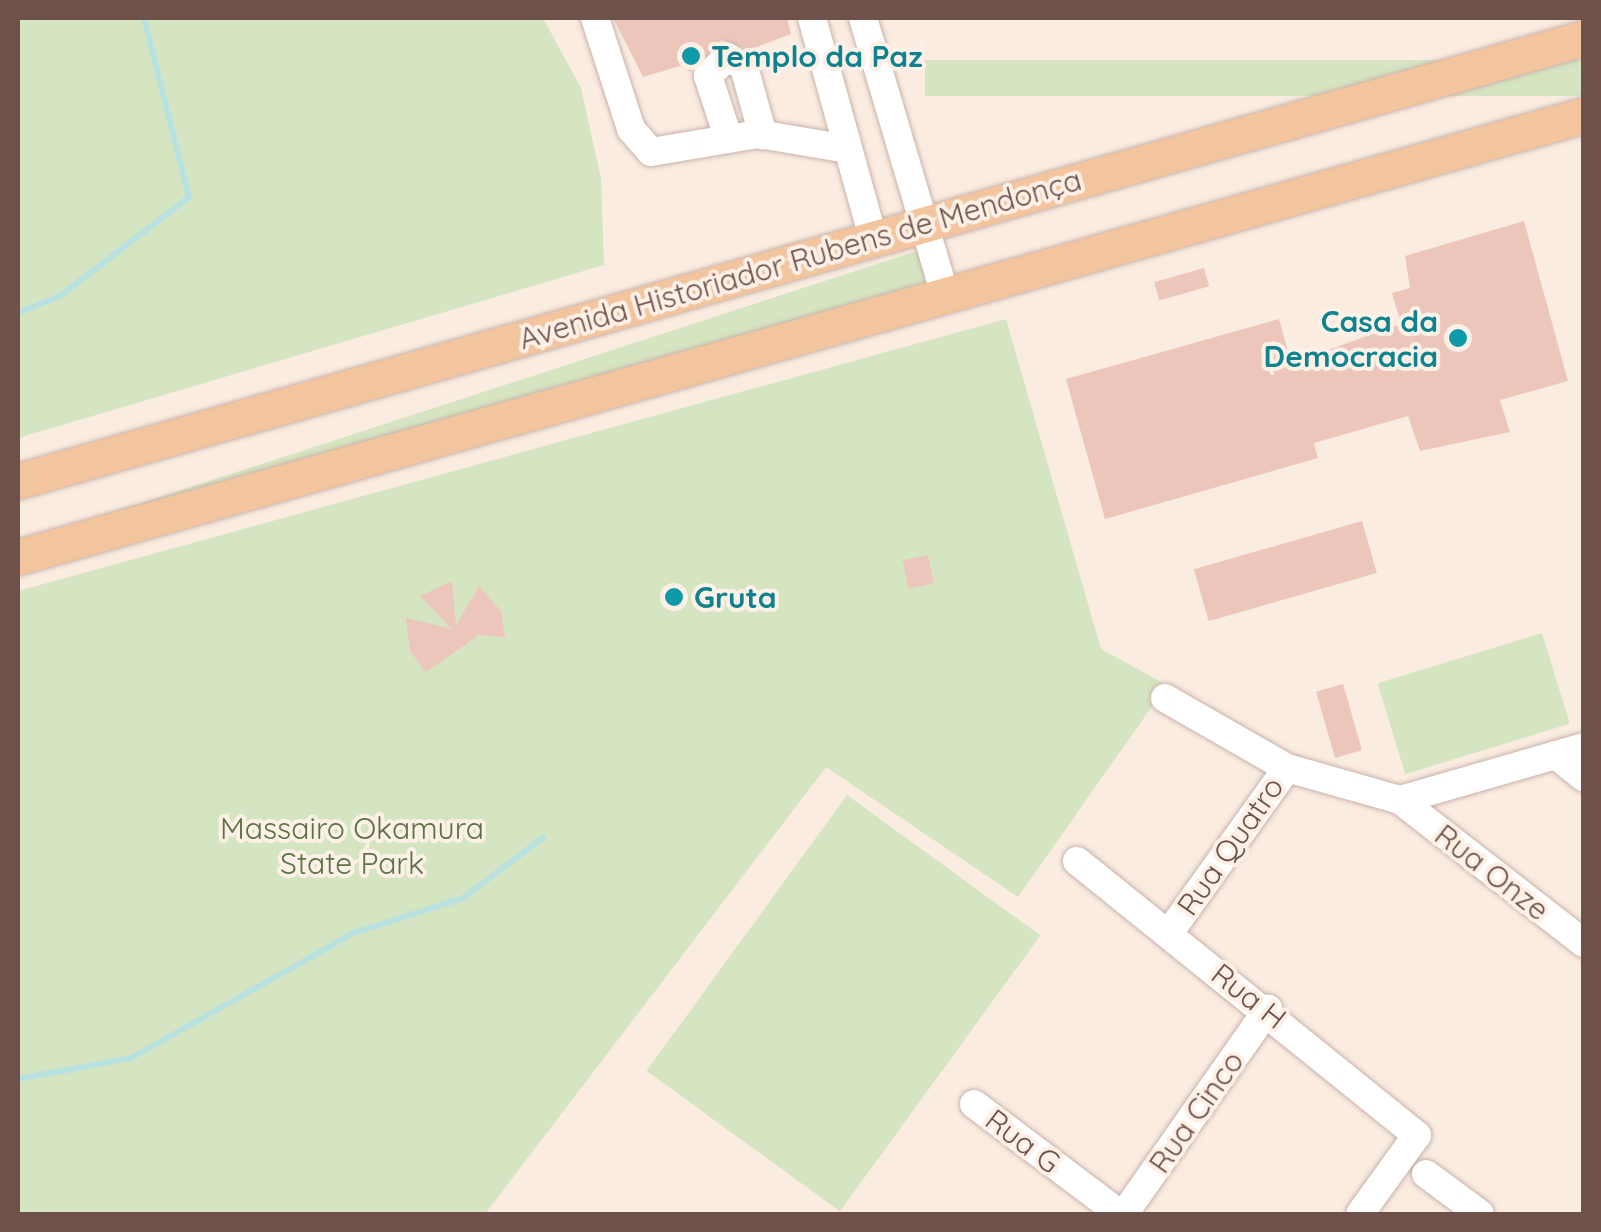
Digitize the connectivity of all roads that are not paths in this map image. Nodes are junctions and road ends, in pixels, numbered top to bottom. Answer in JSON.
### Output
{"nodes":[{"id":1,"x":595,"y":18,"type":"edge"},
{"id":2,"x":812,"y":18,"type":"edge"},
{"id":3,"x":863,"y":18,"type":"edge"},
{"id":4,"x":1584,"y":38,"type":"edge"},
{"id":5,"x":1584,"y":115,"type":"edge"},
{"id":6,"x":764,"y":135,"type":"junction"},
{"id":7,"x":728,"y":138,"type":"junction"},
{"id":8,"x":848,"y":150,"type":"junction"},
{"id":9,"x":921,"y":224,"type":"junction"},
{"id":10,"x":873,"y":238,"type":"junction"},
{"id":11,"x":945,"y":294,"type":"junction"},
{"id":12,"x":18,"y":481,"type":"edge"},
{"id":13,"x":18,"y":557,"type":"edge"},
{"id":14,"x":1165,"y":698,"type":"dead end"},
{"id":15,"x":1584,"y":747,"type":"edge"},
{"id":16,"x":1556,"y":755,"type":"junction"},
{"id":17,"x":1286,"y":768,"type":"junction"},
{"id":18,"x":1584,"y":778,"type":"edge"},
{"id":19,"x":1400,"y":800,"type":"junction"},
{"id":20,"x":1077,"y":861,"type":"dead end"},
{"id":21,"x":1169,"y":933,"type":"junction"},
{"id":22,"x":1584,"y":944,"type":"edge"},
{"id":23,"x":1268,"y":1010,"type":"junction"},
{"id":24,"x":974,"y":1104,"type":"dead end"},
{"id":25,"x":1426,"y":1174,"type":"dead end"},
{"id":26,"x":1122,"y":1214,"type":"edge"},
{"id":27,"x":1360,"y":1214,"type":"edge"},
{"id":28,"x":1480,"y":1214,"type":"edge"}],
"edges":[{"from":1,"to":7,"type":"street"},
{"from":2,"to":8,"type":"street"},
{"from":3,"to":9,"type":"street"},
{"from":4,"to":9,"type":"main road","name":"Avenida Historiador Rubens de Mendonça"},
{"from":5,"to":11,"type":"main road"},
{"from":6,"to":7,"type":"street"},
{"from":6,"to":7,"type":"street"},
{"from":6,"to":8,"type":"street"},
{"from":8,"to":10,"type":"street"},
{"from":9,"to":10,"type":"main road","name":"Avenida Historiador Rubens de Mendonça"},
{"from":9,"to":11,"type":"street"},
{"from":10,"to":12,"type":"main road","name":"Avenida Historiador Rubens de Mendonça"},
{"from":11,"to":13,"type":"main road"},
{"from":14,"to":17,"type":"street"},
{"from":15,"to":16,"type":"street"},
{"from":16,"to":18,"type":"street"},
{"from":16,"to":19,"type":"street"},
{"from":17,"to":19,"type":"street","name":"Rua Quatro"},
{"from":17,"to":21,"type":"street","name":"Rua Quatro"},
{"from":19,"to":22,"type":"street","name":"Rua Onze"},
{"from":20,"to":21,"type":"street","name":"Rua H"},
{"from":21,"to":23,"type":"street","name":"Rua H"},
{"from":23,"to":26,"type":"street","name":"Rua Cinco"},
{"from":23,"to":27,"type":"street","name":"Rua H"},
{"from":24,"to":26,"type":"street","name":"Rua G"},
{"from":25,"to":28,"type":"street"}]}
